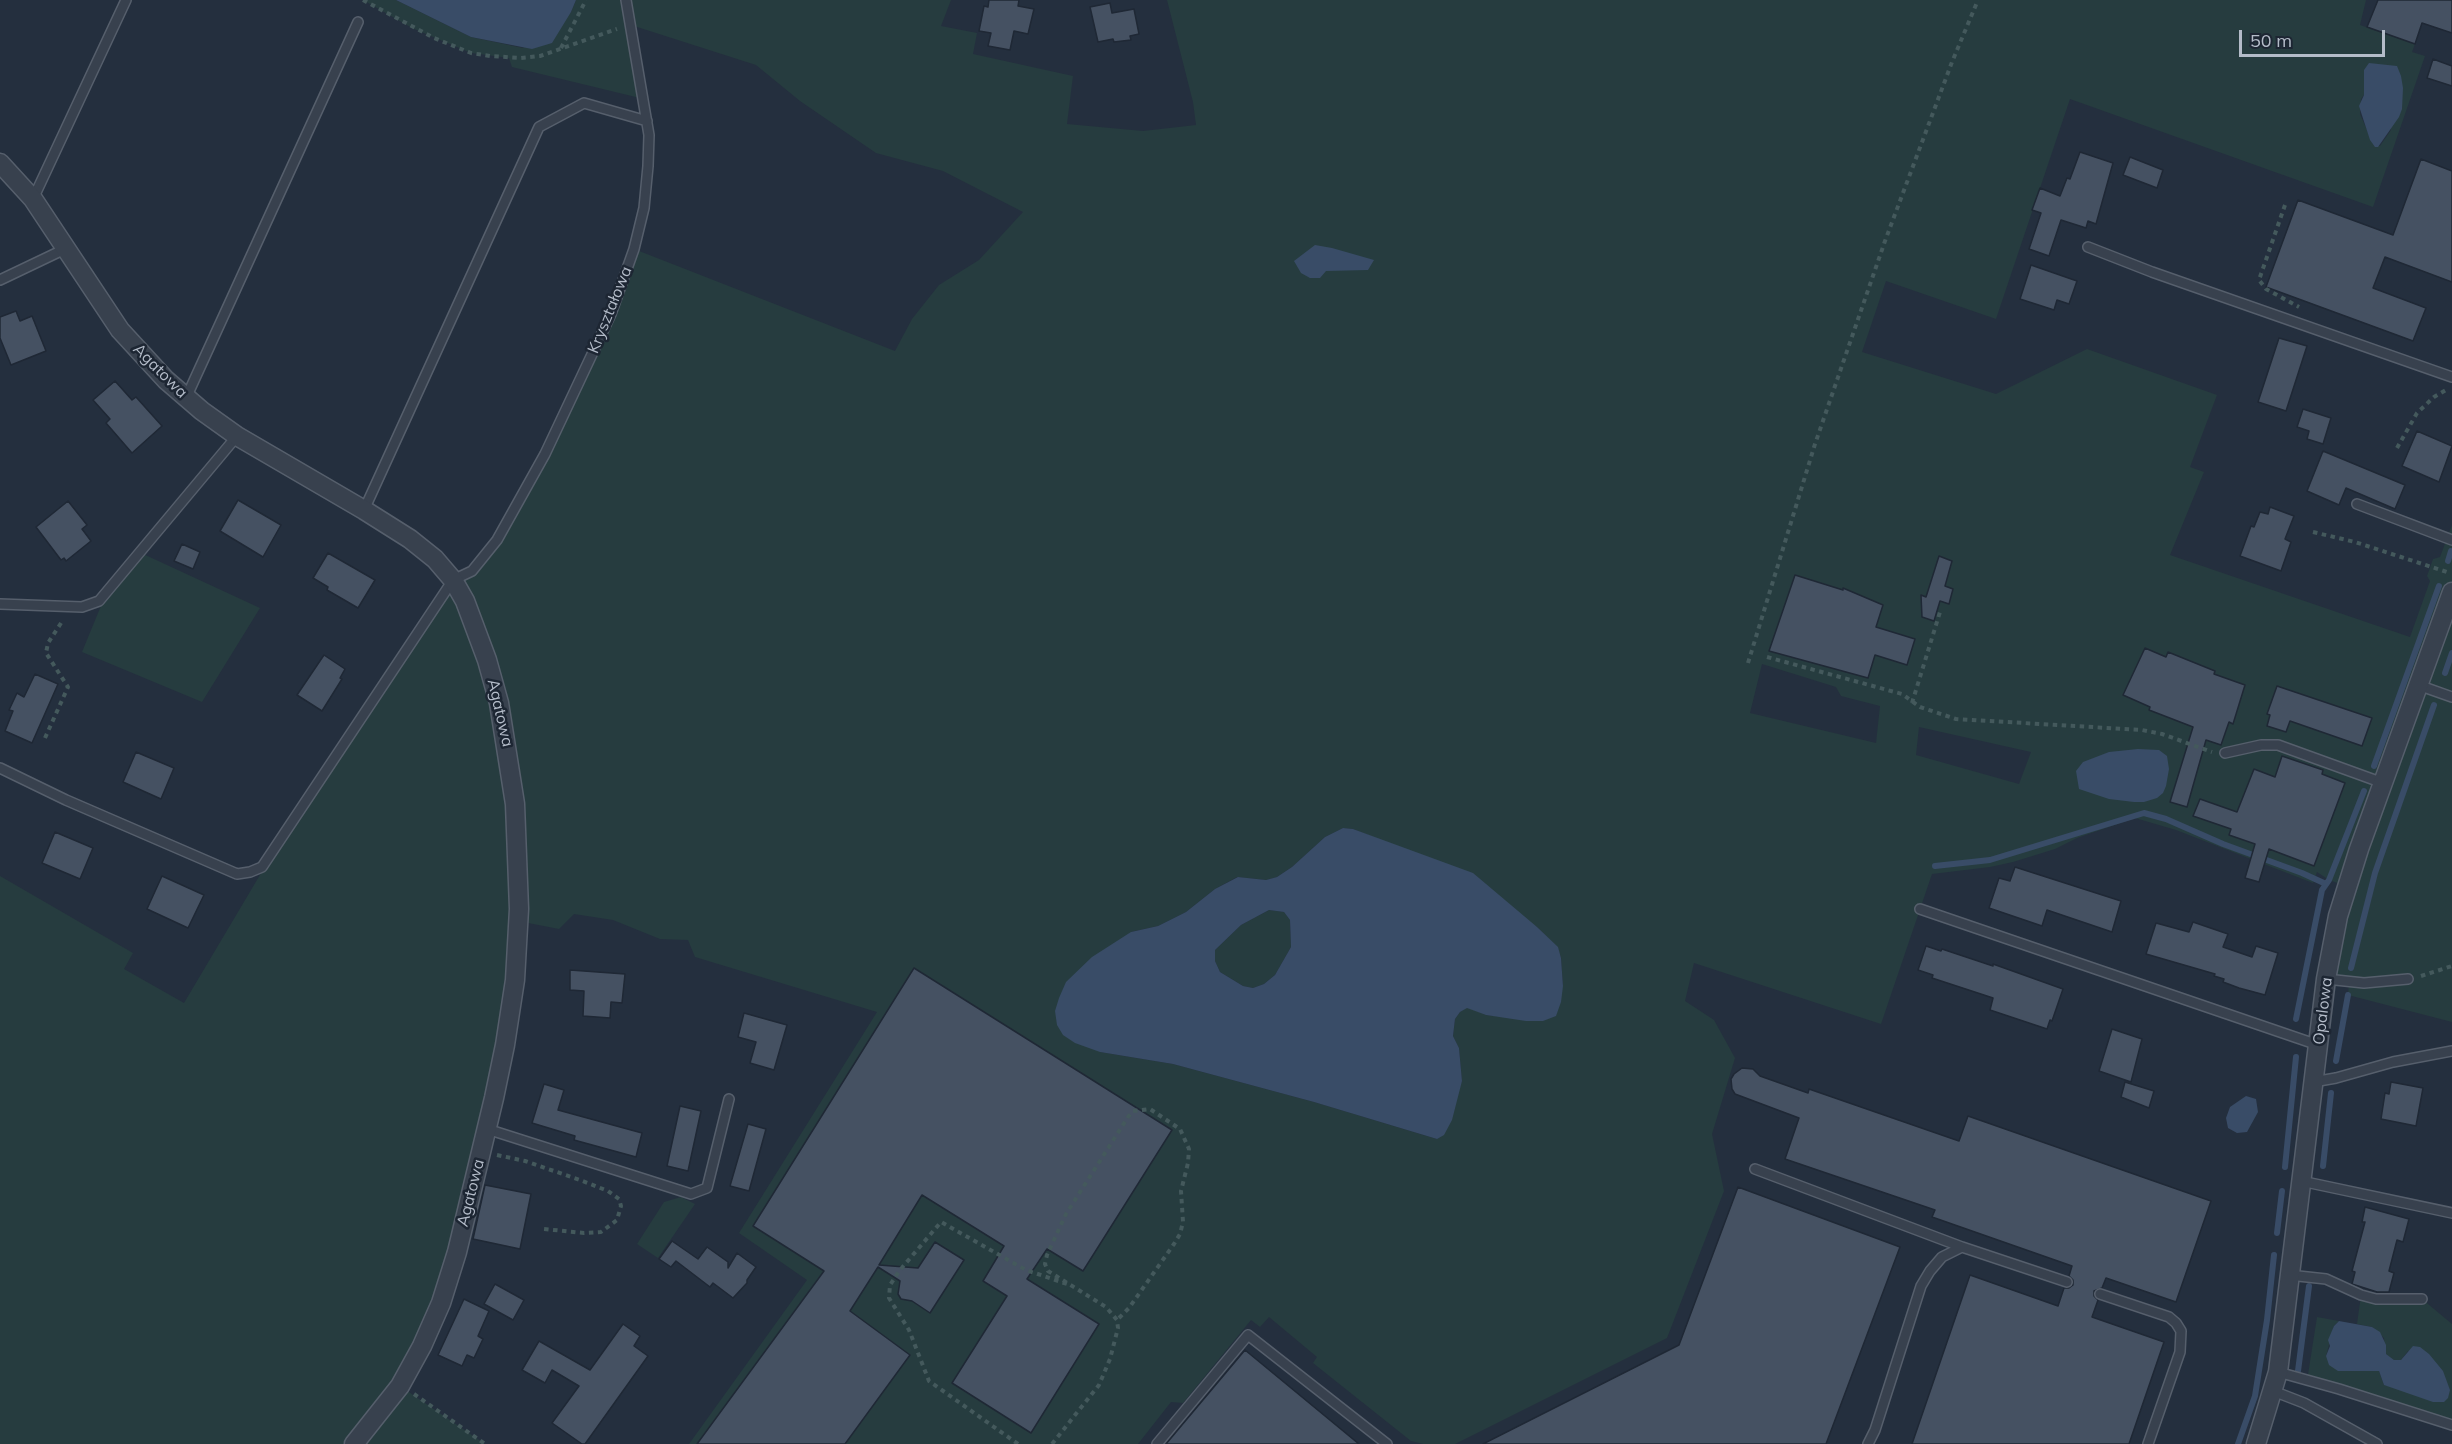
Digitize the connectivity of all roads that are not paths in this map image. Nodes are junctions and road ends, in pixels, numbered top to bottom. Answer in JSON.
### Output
{"nodes":[{"id":1,"x":126,"y":0,"type":"edge"},
{"id":2,"x":626,"y":0,"type":"edge"},
{"id":3,"x":358,"y":22,"type":"dead end"},
{"id":4,"x":647,"y":121,"type":"junction"},
{"id":5,"x":0,"y":164,"type":"edge"},
{"id":6,"x":33,"y":199,"type":"junction"},
{"id":7,"x":2088,"y":247,"type":"dead end"},
{"id":8,"x":67,"y":248,"type":"junction"},
{"id":9,"x":0,"y":280,"type":"edge"},
{"id":10,"x":2452,"y":377,"type":"edge"},
{"id":11,"x":186,"y":398,"type":"junction"},
{"id":12,"x":237,"y":436,"type":"junction"},
{"id":13,"x":2357,"y":504,"type":"dead end"},
{"id":14,"x":364,"y":510,"type":"junction"},
{"id":15,"x":2452,"y":540,"type":"edge"},
{"id":16,"x":453,"y":580,"type":"junction"},
{"id":17,"x":2452,"y":592,"type":"edge"},
{"id":18,"x":0,"y":603,"type":"edge"},
{"id":19,"x":2418,"y":685,"type":"junction"},
{"id":20,"x":2452,"y":697,"type":"edge"},
{"id":21,"x":2224,"y":753,"type":"road end"},
{"id":22,"x":0,"y":768,"type":"edge"},
{"id":23,"x":2383,"y":783,"type":"junction"},
{"id":24,"x":1920,"y":909,"type":"dead end"},
{"id":25,"x":2326,"y":979,"type":"junction"},
{"id":26,"x":2408,"y":979,"type":"road end"},
{"id":27,"x":2319,"y":1045,"type":"junction"},
{"id":28,"x":2452,"y":1051,"type":"edge"},
{"id":29,"x":2313,"y":1082,"type":"junction"},
{"id":30,"x":729,"y":1099,"type":"dead end"},
{"id":31,"x":487,"y":1129,"type":"junction"},
{"id":32,"x":1755,"y":1169,"type":"dead end"},
{"id":33,"x":2301,"y":1181,"type":"junction"},
{"id":34,"x":2452,"y":1213,"type":"edge"},
{"id":35,"x":1962,"y":1247,"type":"junction"},
{"id":36,"x":2289,"y":1275,"type":"junction"},
{"id":37,"x":2067,"y":1282,"type":"dead end"},
{"id":38,"x":2100,"y":1294,"type":"dead end"},
{"id":39,"x":2422,"y":1299,"type":"dead end"},
{"id":40,"x":2277,"y":1372,"type":"junction"},
{"id":41,"x":2273,"y":1391,"type":"junction"},
{"id":42,"x":2452,"y":1425,"type":"edge"},
{"id":43,"x":354,"y":1444,"type":"edge"},
{"id":44,"x":1157,"y":1444,"type":"edge"},
{"id":45,"x":1387,"y":1444,"type":"edge"},
{"id":46,"x":1868,"y":1444,"type":"edge"},
{"id":47,"x":2148,"y":1444,"type":"edge"},
{"id":48,"x":2256,"y":1444,"type":"edge"},
{"id":49,"x":2377,"y":1444,"type":"edge"}],
"edges":[{"from":1,"to":6,"type":"lane"},
{"from":2,"to":4,"type":"lane","name":"Kryształowa"},
{"from":3,"to":11,"type":"lane"},
{"from":4,"to":14,"type":"lane"},
{"from":4,"to":16,"type":"lane","name":"Kryształowa"},
{"from":5,"to":6,"type":"street","name":"Agatowa"},
{"from":6,"to":8,"type":"street","name":"Agatowa"},
{"from":7,"to":10,"type":"lane"},
{"from":8,"to":9,"type":"lane"},
{"from":8,"to":11,"type":"street","name":"Agatowa"},
{"from":11,"to":12,"type":"street","name":"Agatowa"},
{"from":12,"to":14,"type":"street","name":"Agatowa"},
{"from":12,"to":18,"type":"lane"},
{"from":13,"to":15,"type":"lane"},
{"from":14,"to":16,"type":"street","name":"Agatowa"},
{"from":16,"to":22,"type":"lane"},
{"from":16,"to":31,"type":"street","name":"Agatowa"},
{"from":17,"to":19,"type":"street","name":"Opalowa"},
{"from":19,"to":20,"type":"lane"},
{"from":19,"to":23,"type":"street","name":"Opalowa"},
{"from":21,"to":23,"type":"lane"},
{"from":23,"to":25,"type":"street","name":"Opalowa"},
{"from":24,"to":27,"type":"lane"},
{"from":25,"to":26,"type":"lane"},
{"from":25,"to":27,"type":"street","name":"Opalowa"},
{"from":27,"to":29,"type":"street","name":"Opalowa"},
{"from":28,"to":29,"type":"lane"},
{"from":29,"to":33,"type":"street","name":"Opalowa"},
{"from":30,"to":31,"type":"lane"},
{"from":31,"to":43,"type":"street","name":"Agatowa"},
{"from":32,"to":35,"type":"lane"},
{"from":33,"to":34,"type":"lane"},
{"from":33,"to":36,"type":"street","name":"Opalowa"},
{"from":35,"to":37,"type":"lane"},
{"from":35,"to":46,"type":"lane"},
{"from":36,"to":39,"type":"lane"},
{"from":36,"to":40,"type":"street","name":"Opalowa"},
{"from":38,"to":47,"type":"lane"},
{"from":40,"to":41,"type":"street","name":"Opalowa"},
{"from":40,"to":42,"type":"lane"},
{"from":41,"to":48,"type":"street","name":"Opalowa"},
{"from":41,"to":49,"type":"lane"},
{"from":44,"to":45,"type":"lane"}]}
